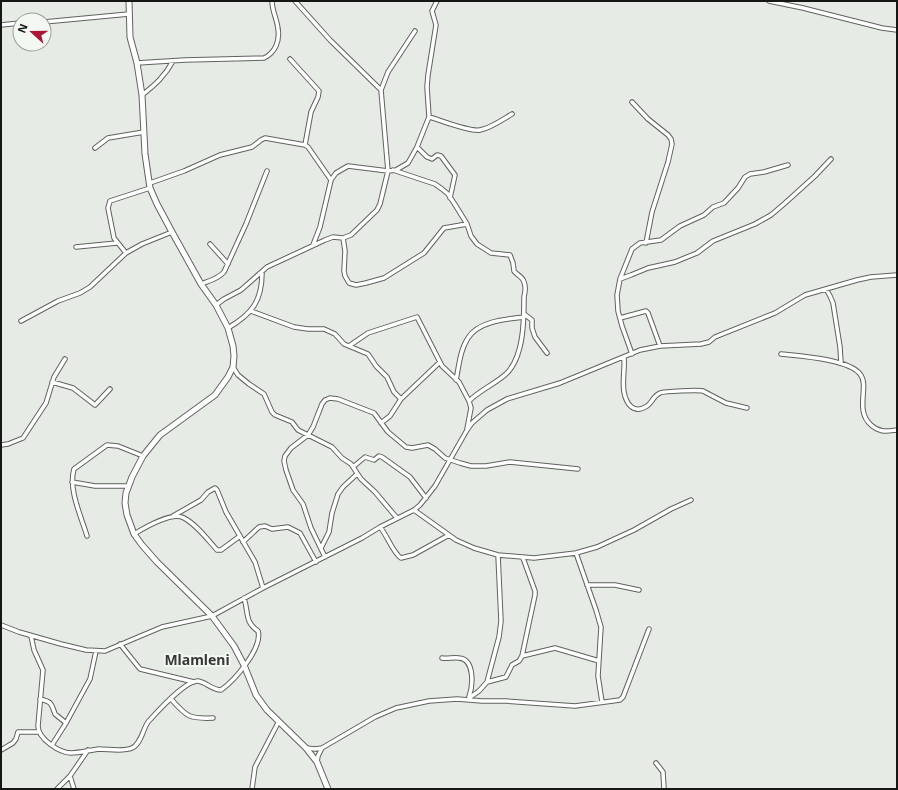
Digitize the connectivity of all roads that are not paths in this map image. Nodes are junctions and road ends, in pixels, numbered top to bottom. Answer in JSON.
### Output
{"nodes":[{"id":1,"x":129,"y":1,"type":"edge"},
{"id":2,"x":272,"y":1,"type":"edge"},
{"id":3,"x":295,"y":1,"type":"edge"},
{"id":4,"x":437,"y":1,"type":"edge"},
{"id":5,"x":769,"y":1,"type":"edge"},
{"id":6,"x":129,"y":14,"type":"junction"},
{"id":7,"x":52,"y":21,"type":"edge"},
{"id":8,"x":12,"y":24,"type":"edge"},
{"id":9,"x":1,"y":25,"type":"edge"},
{"id":10,"x":897,"y":30,"type":"edge"},
{"id":11,"x":415,"y":31,"type":"dead end"},
{"id":12,"x":290,"y":59,"type":"dead end"},
{"id":13,"x":172,"y":61,"type":"junction"},
{"id":14,"x":136,"y":63,"type":"junction"},
{"id":15,"x":381,"y":90,"type":"junction"},
{"id":16,"x":142,"y":95,"type":"junction"},
{"id":17,"x":632,"y":102,"type":"dead end"},
{"id":18,"x":512,"y":114,"type":"dead end"},
{"id":19,"x":428,"y":117,"type":"junction"},
{"id":20,"x":144,"y":132,"type":"junction"},
{"id":21,"x":305,"y":145,"type":"junction"},
{"id":22,"x":417,"y":147,"type":"junction"},
{"id":23,"x":95,"y":148,"type":"dead end"},
{"id":24,"x":831,"y":160,"type":"dead end"},
{"id":25,"x":788,"y":165,"type":"dead end"},
{"id":26,"x":393,"y":170,"type":"junction"},
{"id":27,"x":267,"y":171,"type":"dead end"},
{"id":28,"x":388,"y":171,"type":"junction"},
{"id":29,"x":331,"y":180,"type":"junction"},
{"id":30,"x":150,"y":186,"type":"junction"},
{"id":31,"x":450,"y":198,"type":"junction"},
{"id":32,"x":467,"y":224,"type":"junction"},
{"id":33,"x":172,"y":232,"type":"junction"},
{"id":34,"x":343,"y":238,"type":"junction"},
{"id":35,"x":117,"y":243,"type":"junction"},
{"id":36,"x":646,"y":243,"type":"junction"},
{"id":37,"x":210,"y":244,"type":"dead end"},
{"id":38,"x":313,"y":246,"type":"junction"},
{"id":39,"x":76,"y":247,"type":"dead end"},
{"id":40,"x":126,"y":254,"type":"junction"},
{"id":41,"x":228,"y":264,"type":"junction"},
{"id":42,"x":262,"y":273,"type":"junction"},
{"id":43,"x":897,"y":275,"type":"edge"},
{"id":44,"x":620,"y":279,"type":"junction"},
{"id":45,"x":201,"y":284,"type":"junction"},
{"id":46,"x":826,"y":289,"type":"junction"},
{"id":47,"x":216,"y":305,"type":"junction"},
{"id":48,"x":251,"y":311,"type":"junction"},
{"id":49,"x":524,"y":316,"type":"junction"},
{"id":50,"x":620,"y":318,"type":"junction"},
{"id":51,"x":21,"y":321,"type":"dead end"},
{"id":52,"x":228,"y":328,"type":"junction"},
{"id":53,"x":349,"y":346,"type":"junction"},
{"id":54,"x":660,"y":346,"type":"junction"},
{"id":55,"x":547,"y":354,"type":"dead end"},
{"id":56,"x":632,"y":354,"type":"junction"},
{"id":57,"x":781,"y":354,"type":"dead end"},
{"id":58,"x":624,"y":358,"type":"junction"},
{"id":59,"x":65,"y":359,"type":"dead end"},
{"id":60,"x":440,"y":362,"type":"junction"},
{"id":61,"x":840,"y":363,"type":"junction"},
{"id":62,"x":233,"y":367,"type":"junction"},
{"id":63,"x":456,"y":380,"type":"junction"},
{"id":64,"x":52,"y":382,"type":"junction"},
{"id":65,"x":110,"y":389,"type":"dead end"},
{"id":66,"x":401,"y":399,"type":"junction"},
{"id":67,"x":469,"y":401,"type":"junction"},
{"id":68,"x":747,"y":408,"type":"dead end"},
{"id":69,"x":381,"y":423,"type":"junction"},
{"id":70,"x":466,"y":430,"type":"junction"},
{"id":71,"x":897,"y":430,"type":"edge"},
{"id":72,"x":308,"y":434,"type":"junction"},
{"id":73,"x":1,"y":445,"type":"edge"},
{"id":74,"x":143,"y":456,"type":"junction"},
{"id":75,"x":451,"y":460,"type":"junction"},
{"id":76,"x":353,"y":467,"type":"junction"},
{"id":77,"x":578,"y":469,"type":"dead end"},
{"id":78,"x":357,"y":474,"type":"junction"},
{"id":79,"x":72,"y":482,"type":"junction"},
{"id":80,"x":128,"y":486,"type":"junction"},
{"id":81,"x":426,"y":498,"type":"junction"},
{"id":82,"x":691,"y":500,"type":"dead end"},
{"id":83,"x":414,"y":510,"type":"junction"},
{"id":84,"x":173,"y":516,"type":"junction"},
{"id":85,"x":397,"y":518,"type":"junction"},
{"id":86,"x":380,"y":527,"type":"junction"},
{"id":87,"x":134,"y":534,"type":"junction"},
{"id":88,"x":449,"y":535,"type":"junction"},
{"id":89,"x":87,"y":536,"type":"dead end"},
{"id":90,"x":240,"y":536,"type":"junction"},
{"id":91,"x":243,"y":542,"type":"junction"},
{"id":92,"x":321,"y":548,"type":"junction"},
{"id":93,"x":576,"y":553,"type":"junction"},
{"id":94,"x":498,"y":555,"type":"junction"},
{"id":95,"x":325,"y":557,"type":"junction"},
{"id":96,"x":523,"y":558,"type":"junction"},
{"id":97,"x":316,"y":562,"type":"junction"},
{"id":98,"x":587,"y":585,"type":"junction"},
{"id":99,"x":263,"y":588,"type":"junction"},
{"id":100,"x":639,"y":590,"type":"dead end"},
{"id":101,"x":244,"y":598,"type":"junction"},
{"id":102,"x":212,"y":616,"type":"junction"},
{"id":103,"x":1,"y":625,"type":"edge"},
{"id":104,"x":648,"y":629,"type":"dead end"},
{"id":105,"x":31,"y":636,"type":"junction"},
{"id":106,"x":120,"y":644,"type":"junction"},
{"id":107,"x":96,"y":651,"type":"junction"},
{"id":108,"x":522,"y":656,"type":"junction"},
{"id":109,"x":442,"y":658,"type":"dead end"},
{"id":110,"x":599,"y":661,"type":"junction"},
{"id":111,"x":244,"y":665,"type":"junction"},
{"id":112,"x":194,"y":682,"type":"junction"},
{"id":113,"x":487,"y":682,"type":"junction"},
{"id":114,"x":40,"y":699,"type":"junction"},
{"id":115,"x":171,"y":699,"type":"junction"},
{"id":116,"x":469,"y":699,"type":"junction"},
{"id":117,"x":602,"y":702,"type":"junction"},
{"id":118,"x":213,"y":718,"type":"dead end"},
{"id":119,"x":279,"y":721,"type":"junction"},
{"id":120,"x":66,"y":722,"type":"junction"},
{"id":121,"x":39,"y":732,"type":"junction"},
{"id":122,"x":52,"y":746,"type":"junction"},
{"id":123,"x":306,"y":748,"type":"junction"},
{"id":124,"x":322,"y":748,"type":"junction"},
{"id":125,"x":1,"y":750,"type":"edge"},
{"id":126,"x":88,"y":750,"type":"junction"},
{"id":127,"x":317,"y":762,"type":"junction"},
{"id":128,"x":656,"y":763,"type":"dead end"},
{"id":129,"x":70,"y":776,"type":"junction"},
{"id":130,"x":57,"y":789,"type":"edge"},
{"id":131,"x":74,"y":789,"type":"edge"},
{"id":132,"x":252,"y":789,"type":"edge"},
{"id":133,"x":328,"y":789,"type":"edge"},
{"id":134,"x":664,"y":789,"type":"edge"}],
"edges":[{"from":1,"to":6,"type":"main road"},
{"from":2,"to":13,"type":"street"},
{"from":3,"to":15,"type":"street"},
{"from":4,"to":19,"type":"street"},
{"from":5,"to":10,"type":"street"},
{"from":6,"to":7,"type":"street"},
{"from":6,"to":14,"type":"main road"},
{"from":8,"to":9,"type":"street"},
{"from":11,"to":15,"type":"street"},
{"from":12,"to":21,"type":"street"},
{"from":13,"to":14,"type":"street"},
{"from":13,"to":16,"type":"street"},
{"from":14,"to":16,"type":"main road"},
{"from":15,"to":28,"type":"street"},
{"from":16,"to":20,"type":"main road"},
{"from":17,"to":36,"type":"street"},
{"from":18,"to":19,"type":"street"},
{"from":19,"to":22,"type":"street"},
{"from":20,"to":23,"type":"street"},
{"from":20,"to":30,"type":"main road"},
{"from":21,"to":29,"type":"street"},
{"from":21,"to":30,"type":"street"},
{"from":22,"to":26,"type":"street"},
{"from":22,"to":31,"type":"street"},
{"from":24,"to":44,"type":"street"},
{"from":25,"to":36,"type":"street"},
{"from":26,"to":28,"type":"street"},
{"from":26,"to":31,"type":"street"},
{"from":27,"to":41,"type":"street"},
{"from":28,"to":29,"type":"street"},
{"from":28,"to":34,"type":"street"},
{"from":29,"to":38,"type":"street"},
{"from":30,"to":33,"type":"main road"},
{"from":30,"to":35,"type":"street"},
{"from":31,"to":32,"type":"street"},
{"from":32,"to":34,"type":"street"},
{"from":32,"to":49,"type":"street"},
{"from":33,"to":40,"type":"street"},
{"from":33,"to":45,"type":"main road"},
{"from":34,"to":38,"type":"street"},
{"from":35,"to":39,"type":"street"},
{"from":35,"to":40,"type":"street"},
{"from":36,"to":44,"type":"street"},
{"from":37,"to":41,"type":"street"},
{"from":38,"to":42,"type":"street"},
{"from":40,"to":51,"type":"street"},
{"from":41,"to":45,"type":"street"},
{"from":42,"to":47,"type":"street"},
{"from":42,"to":48,"type":"street"},
{"from":43,"to":46,"type":"street"},
{"from":44,"to":50,"type":"street"},
{"from":45,"to":47,"type":"main road"},
{"from":46,"to":54,"type":"street"},
{"from":46,"to":61,"type":"street"},
{"from":47,"to":52,"type":"main road"},
{"from":48,"to":52,"type":"street"},
{"from":48,"to":53,"type":"street"},
{"from":49,"to":55,"type":"street"},
{"from":49,"to":63,"type":"street"},
{"from":49,"to":67,"type":"street"},
{"from":50,"to":54,"type":"street"},
{"from":50,"to":56,"type":"street"},
{"from":52,"to":62,"type":"main road"},
{"from":53,"to":60,"type":"street"},
{"from":53,"to":66,"type":"street"},
{"from":54,"to":56,"type":"street"},
{"from":56,"to":58,"type":"street"},
{"from":57,"to":61,"type":"street"},
{"from":58,"to":68,"type":"street"},
{"from":58,"to":70,"type":"street"},
{"from":59,"to":64,"type":"street"},
{"from":60,"to":63,"type":"street"},
{"from":60,"to":66,"type":"street"},
{"from":61,"to":71,"type":"street"},
{"from":62,"to":72,"type":"street"},
{"from":62,"to":74,"type":"main road"},
{"from":63,"to":67,"type":"street"},
{"from":64,"to":65,"type":"street"},
{"from":64,"to":73,"type":"street"},
{"from":66,"to":69,"type":"street"},
{"from":67,"to":70,"type":"street"},
{"from":69,"to":72,"type":"street"},
{"from":69,"to":75,"type":"street"},
{"from":70,"to":75,"type":"street"},
{"from":72,"to":76,"type":"street"},
{"from":72,"to":92,"type":"street"},
{"from":74,"to":79,"type":"street"},
{"from":74,"to":80,"type":"main road"},
{"from":75,"to":77,"type":"street"},
{"from":75,"to":81,"type":"street"},
{"from":76,"to":78,"type":"street"},
{"from":76,"to":81,"type":"street"},
{"from":78,"to":85,"type":"street"},
{"from":78,"to":92,"type":"street"},
{"from":79,"to":80,"type":"street"},
{"from":79,"to":89,"type":"street"},
{"from":80,"to":87,"type":"main road"},
{"from":81,"to":83,"type":"street"},
{"from":82,"to":93,"type":"street"},
{"from":83,"to":85,"type":"street"},
{"from":83,"to":88,"type":"street"},
{"from":84,"to":87,"type":"street"},
{"from":84,"to":90,"type":"street"},
{"from":84,"to":90,"type":"street"},
{"from":85,"to":86,"type":"street"},
{"from":86,"to":88,"type":"street"},
{"from":86,"to":95,"type":"street"},
{"from":87,"to":102,"type":"main road"},
{"from":88,"to":94,"type":"street"},
{"from":90,"to":91,"type":"street"},
{"from":91,"to":97,"type":"street"},
{"from":91,"to":99,"type":"street"},
{"from":92,"to":95,"type":"street"},
{"from":93,"to":96,"type":"street"},
{"from":93,"to":98,"type":"street"},
{"from":94,"to":96,"type":"street"},
{"from":94,"to":113,"type":"street"},
{"from":95,"to":97,"type":"street"},
{"from":96,"to":108,"type":"street"},
{"from":97,"to":99,"type":"street"},
{"from":98,"to":100,"type":"street"},
{"from":98,"to":110,"type":"street"},
{"from":99,"to":101,"type":"street"},
{"from":101,"to":102,"type":"street"},
{"from":101,"to":111,"type":"street"},
{"from":102,"to":106,"type":"street"},
{"from":102,"to":111,"type":"main road"},
{"from":103,"to":105,"type":"street"},
{"from":104,"to":117,"type":"street"},
{"from":105,"to":107,"type":"street"},
{"from":105,"to":114,"type":"street"},
{"from":106,"to":107,"type":"street"},
{"from":106,"to":112,"type":"street"},
{"from":107,"to":120,"type":"street"},
{"from":108,"to":110,"type":"street"},
{"from":108,"to":113,"type":"street"},
{"from":109,"to":116,"type":"street"},
{"from":110,"to":117,"type":"street"},
{"from":111,"to":112,"type":"street"},
{"from":111,"to":119,"type":"main road"},
{"from":112,"to":115,"type":"street"},
{"from":113,"to":116,"type":"street"},
{"from":114,"to":120,"type":"street"},
{"from":114,"to":121,"type":"street"},
{"from":115,"to":118,"type":"street"},
{"from":115,"to":126,"type":"street"},
{"from":116,"to":117,"type":"street"},
{"from":116,"to":124,"type":"street"},
{"from":119,"to":123,"type":"main road"},
{"from":119,"to":132,"type":"street"},
{"from":120,"to":122,"type":"street"},
{"from":121,"to":122,"type":"street"},
{"from":121,"to":125,"type":"street"},
{"from":122,"to":126,"type":"street"},
{"from":123,"to":124,"type":"street"},
{"from":123,"to":127,"type":"main road"},
{"from":124,"to":127,"type":"street"},
{"from":126,"to":129,"type":"street"},
{"from":127,"to":133,"type":"main road"},
{"from":128,"to":134,"type":"street"},
{"from":129,"to":130,"type":"street"},
{"from":129,"to":131,"type":"street"}]}
